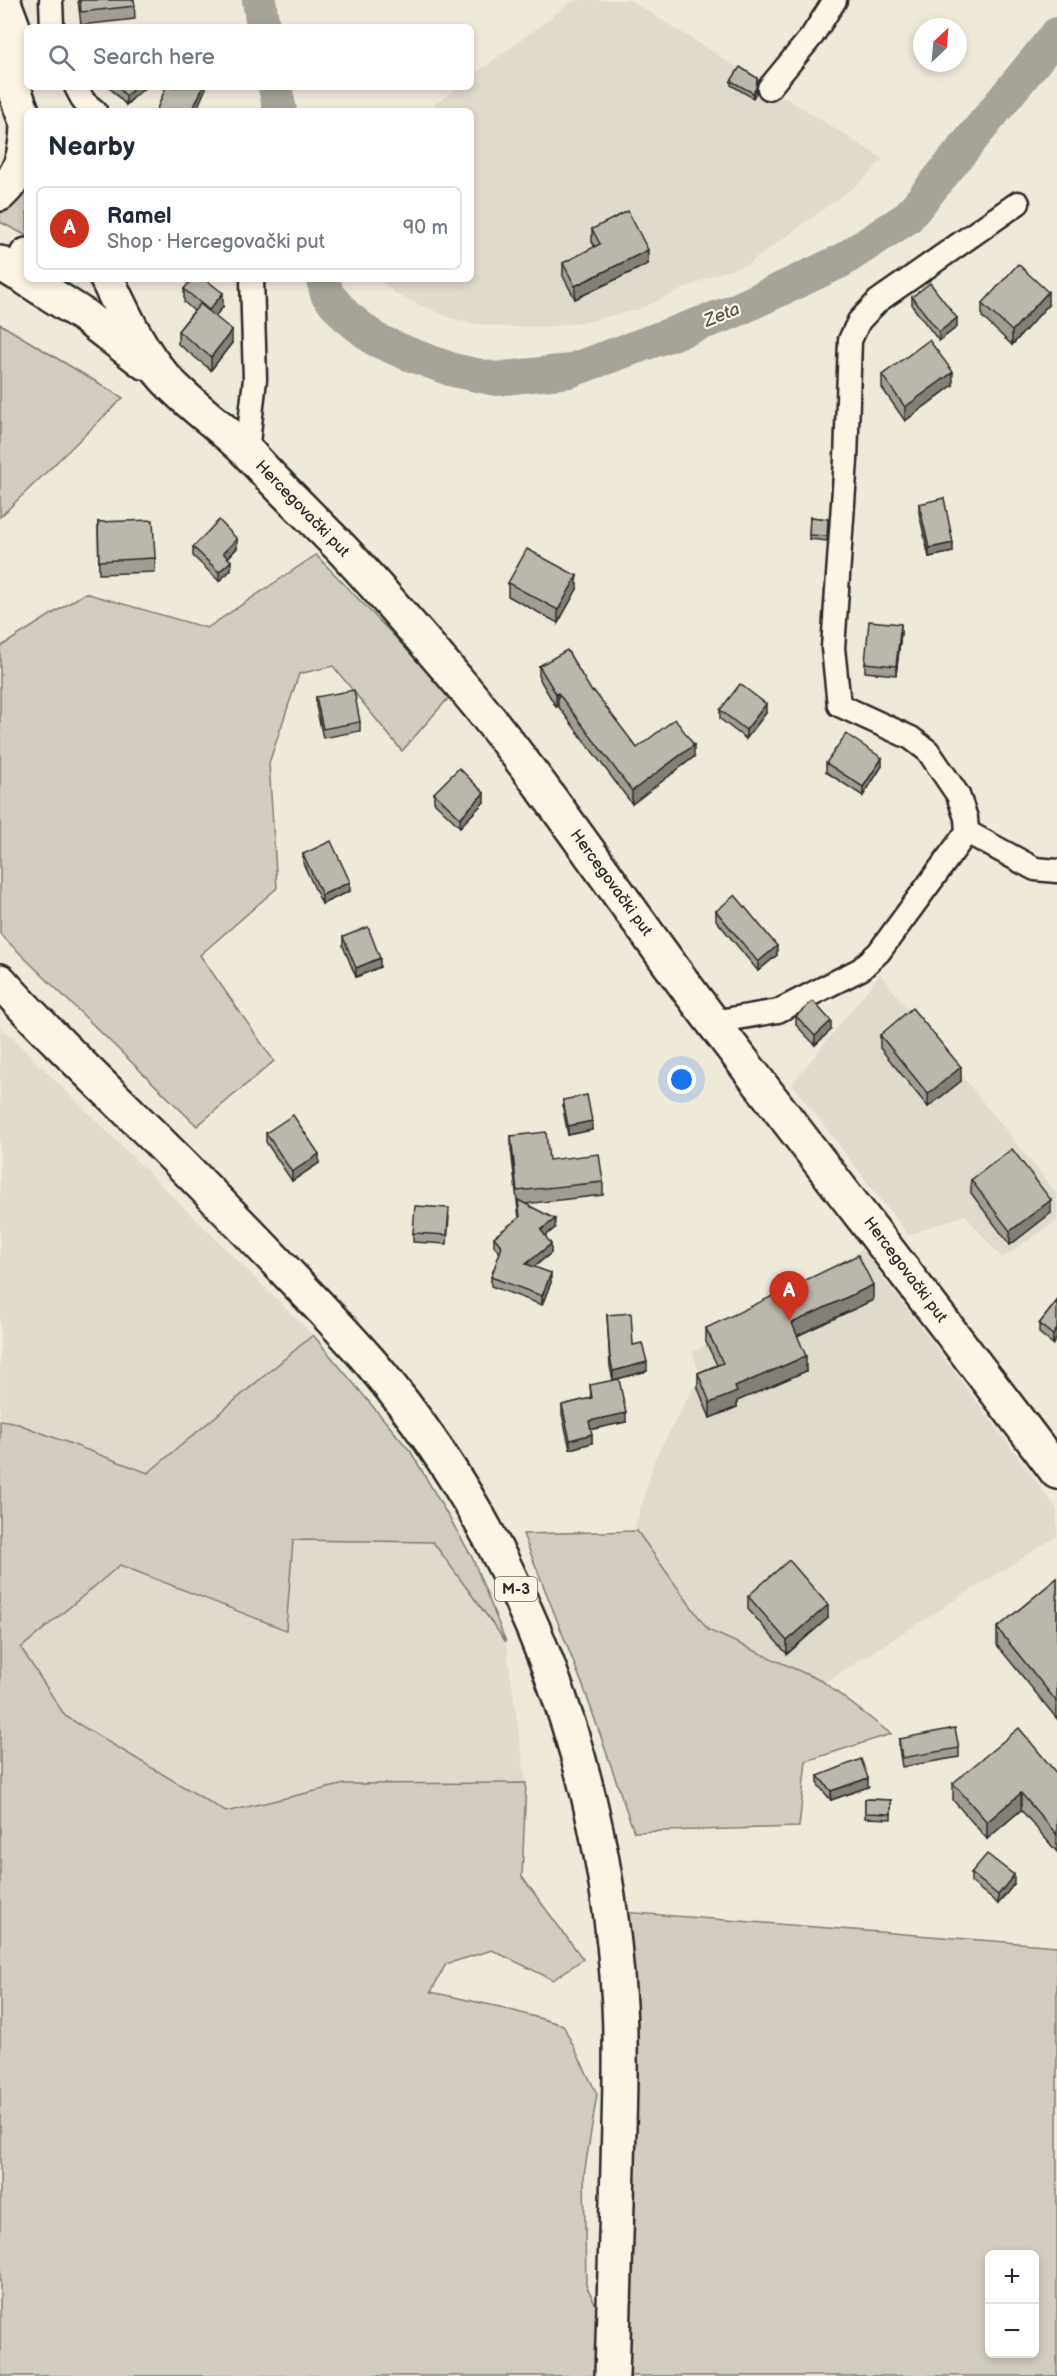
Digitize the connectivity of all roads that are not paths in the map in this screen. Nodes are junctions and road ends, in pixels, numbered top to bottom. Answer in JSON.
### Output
{"nodes":[{"id":1,"x":3,"y":0,"type":"edge"},
{"id":2,"x":51,"y":0,"type":"edge"},
{"id":3,"x":835,"y":0,"type":"edge"},
{"id":4,"x":52,"y":24,"type":"edge"},
{"id":5,"x":0,"y":52,"type":"edge"},
{"id":6,"x":24,"y":56,"type":"edge"},
{"id":7,"x":769,"y":88,"type":"dead end"},
{"id":8,"x":37,"y":90,"type":"edge"},
{"id":9,"x":78,"y":90,"type":"edge"},
{"id":10,"x":45,"y":108,"type":"edge"},
{"id":11,"x":91,"y":108,"type":"edge"},
{"id":12,"x":24,"y":117,"type":"edge"},
{"id":13,"x":24,"y":156,"type":"edge"},
{"id":14,"x":0,"y":194,"type":"edge"},
{"id":15,"x":1018,"y":204,"type":"dead end"},
{"id":16,"x":37,"y":282,"type":"edge"},
{"id":17,"x":109,"y":282,"type":"edge"},
{"id":18,"x":252,"y":282,"type":"edge"},
{"id":19,"x":165,"y":378,"type":"junction"},
{"id":20,"x":247,"y":452,"type":"junction"},
{"id":21,"x":967,"y":832,"type":"junction"},
{"id":22,"x":1057,"y":871,"type":"edge"},
{"id":23,"x":0,"y":981,"type":"edge"},
{"id":24,"x":713,"y":1022,"type":"junction"},
{"id":25,"x":1057,"y":1472,"type":"edge"},
{"id":26,"x":612,"y":2376,"type":"edge"}],
"edges":[{"from":1,"to":6,"type":"main road"},
{"from":2,"to":4,"type":"street"},
{"from":3,"to":7,"type":"street"},
{"from":5,"to":12,"type":"main road"},
{"from":8,"to":10,"type":"main road"},
{"from":9,"to":11,"type":"street"},
{"from":13,"to":14,"type":"main road"},
{"from":15,"to":21,"type":"street"},
{"from":16,"to":19,"type":"main road"},
{"from":17,"to":19,"type":"main road"},
{"from":18,"to":20,"type":"street","name":"Hercegovački put"},
{"from":19,"to":20,"type":"main road"},
{"from":20,"to":24,"type":"main road","name":"Hercegovački put"},
{"from":21,"to":22,"type":"street"},
{"from":21,"to":24,"type":"street"},
{"from":23,"to":26,"type":"main road","number":"M-3"},
{"from":24,"to":25,"type":"main road","name":"Hercegovački put"}]}
